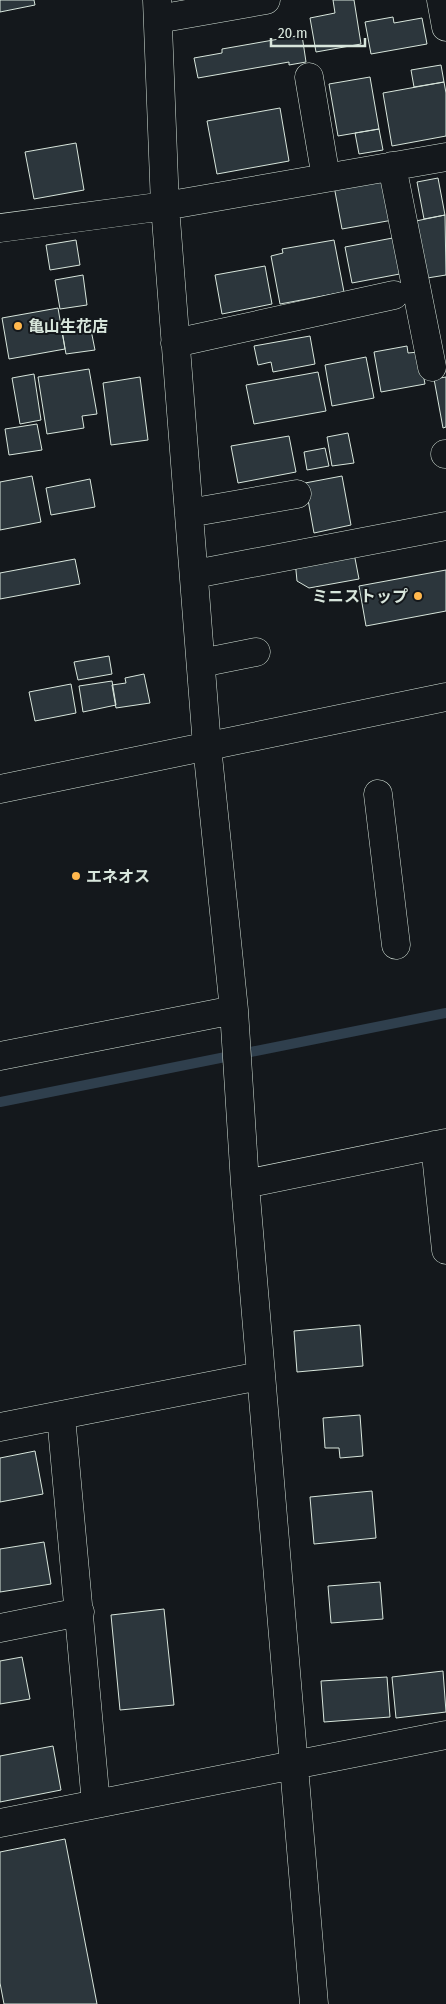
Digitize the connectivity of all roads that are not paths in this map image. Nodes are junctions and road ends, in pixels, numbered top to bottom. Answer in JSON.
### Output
{"nodes":[{"id":1,"x":266,"y":0,"type":"edge"},
{"id":2,"x":441,"y":0,"type":"edge"},
{"id":3,"x":157,"y":10,"type":"edge"},
{"id":4,"x":446,"y":27,"type":"edge"},
{"id":5,"x":309,"y":77,"type":"dead end"},
{"id":6,"x":446,"y":157,"type":"edge"},
{"id":7,"x":392,"y":166,"type":"junction"},
{"id":8,"x":326,"y":178,"type":"junction"},
{"id":9,"x":165,"y":206,"type":"junction"},
{"id":10,"x":0,"y":228,"type":"edge"},
{"id":11,"x":394,"y":296,"type":"dead end"},
{"id":12,"x":175,"y":343,"type":"junction"},
{"id":13,"x":432,"y":367,"type":"dead end"},
{"id":14,"x":297,"y":494,"type":"dead end"},
{"id":15,"x":189,"y":513,"type":"junction"},
{"id":16,"x":446,"y":526,"type":"edge"},
{"id":17,"x":195,"y":574,"type":"junction"},
{"id":18,"x":256,"y":652,"type":"dead end"},
{"id":19,"x":201,"y":663,"type":"junction"},
{"id":20,"x":446,"y":697,"type":"edge"},
{"id":21,"x":207,"y":746,"type":"junction"},
{"id":22,"x":0,"y":789,"type":"edge"},
{"id":23,"x":378,"y":794,"type":"dead end"},
{"id":24,"x":396,"y":945,"type":"dead end"},
{"id":25,"x":234,"y":1022,"type":"junction"},
{"id":26,"x":0,"y":1056,"type":"edge"},
{"id":27,"x":441,"y":1144,"type":"edge"},
{"id":28,"x":244,"y":1184,"type":"junction"},
{"id":29,"x":446,"y":1250,"type":"edge"},
{"id":30,"x":260,"y":1376,"type":"junction"},
{"id":31,"x":61,"y":1416,"type":"junction"},
{"id":32,"x":0,"y":1427,"type":"edge"},
{"id":33,"x":80,"y":1612,"type":"junction"},
{"id":34,"x":0,"y":1628,"type":"edge"},
{"id":35,"x":446,"y":1735,"type":"edge"},
{"id":36,"x":293,"y":1766,"type":"junction"},
{"id":37,"x":96,"y":1804,"type":"junction"},
{"id":38,"x":0,"y":1823,"type":"edge"},
{"id":39,"x":314,"y":2004,"type":"edge"}],
"edges":[{"from":1,"to":3,"type":"street"},
{"from":2,"to":4,"type":"street"},
{"from":3,"to":9,"type":"street"},
{"from":5,"to":8,"type":"street"},
{"from":6,"to":7,"type":"street"},
{"from":7,"to":8,"type":"street"},
{"from":7,"to":13,"type":"street"},
{"from":8,"to":9,"type":"street"},
{"from":9,"to":10,"type":"street"},
{"from":9,"to":12,"type":"street"},
{"from":11,"to":12,"type":"street"},
{"from":12,"to":15,"type":"street"},
{"from":14,"to":15,"type":"street"},
{"from":15,"to":17,"type":"street"},
{"from":16,"to":17,"type":"street"},
{"from":17,"to":19,"type":"street"},
{"from":18,"to":19,"type":"street"},
{"from":19,"to":21,"type":"street"},
{"from":20,"to":21,"type":"street"},
{"from":21,"to":22,"type":"street"},
{"from":21,"to":25,"type":"street"},
{"from":23,"to":24,"type":"street"},
{"from":25,"to":26,"type":"street"},
{"from":25,"to":28,"type":"street"},
{"from":27,"to":28,"type":"street"},
{"from":27,"to":29,"type":"street"},
{"from":28,"to":30,"type":"street"},
{"from":30,"to":31,"type":"street"},
{"from":30,"to":36,"type":"street"},
{"from":31,"to":32,"type":"street"},
{"from":31,"to":33,"type":"street"},
{"from":33,"to":34,"type":"street"},
{"from":33,"to":37,"type":"street"},
{"from":35,"to":36,"type":"street"},
{"from":36,"to":37,"type":"street"},
{"from":36,"to":39,"type":"street"},
{"from":37,"to":38,"type":"street"}]}
